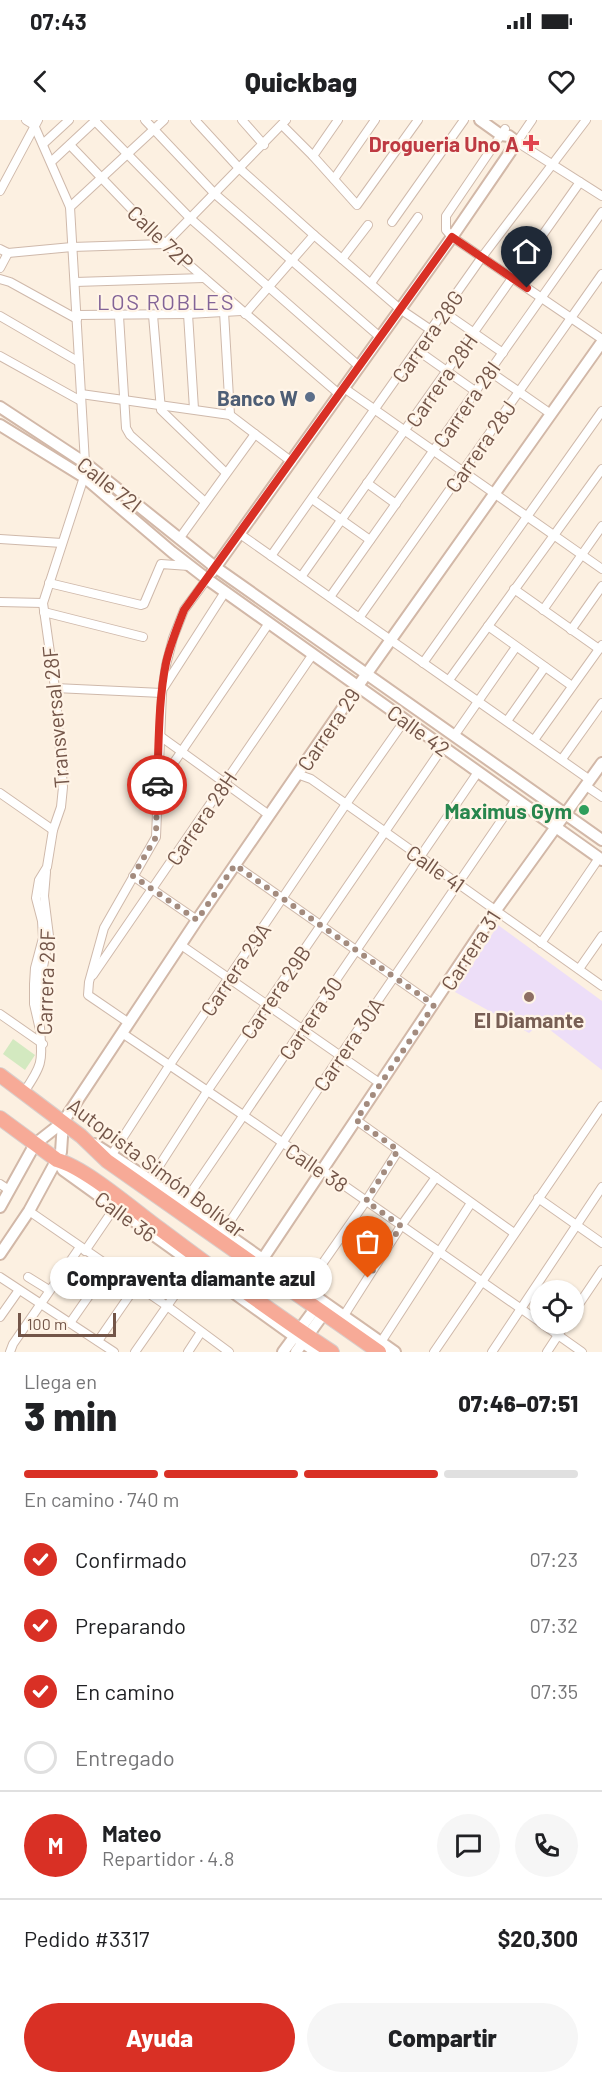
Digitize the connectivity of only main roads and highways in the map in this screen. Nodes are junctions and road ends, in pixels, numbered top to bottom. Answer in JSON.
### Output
{"nodes":[{"id":1,"x":0,"y":1076,"type":"edge"},
{"id":2,"x":0,"y":1118,"type":"edge"},
{"id":3,"x":300,"y":1339,"type":"edge"},
{"id":4,"x":380,"y":1347,"type":"edge"},
{"id":5,"x":332,"y":1352,"type":"edge"}],
"edges":[{"from":1,"to":4,"type":"highway","name":"Autopista Simón Bolívar"},
{"from":2,"to":3,"type":"highway"},
{"from":3,"to":5,"type":"highway"}]}
